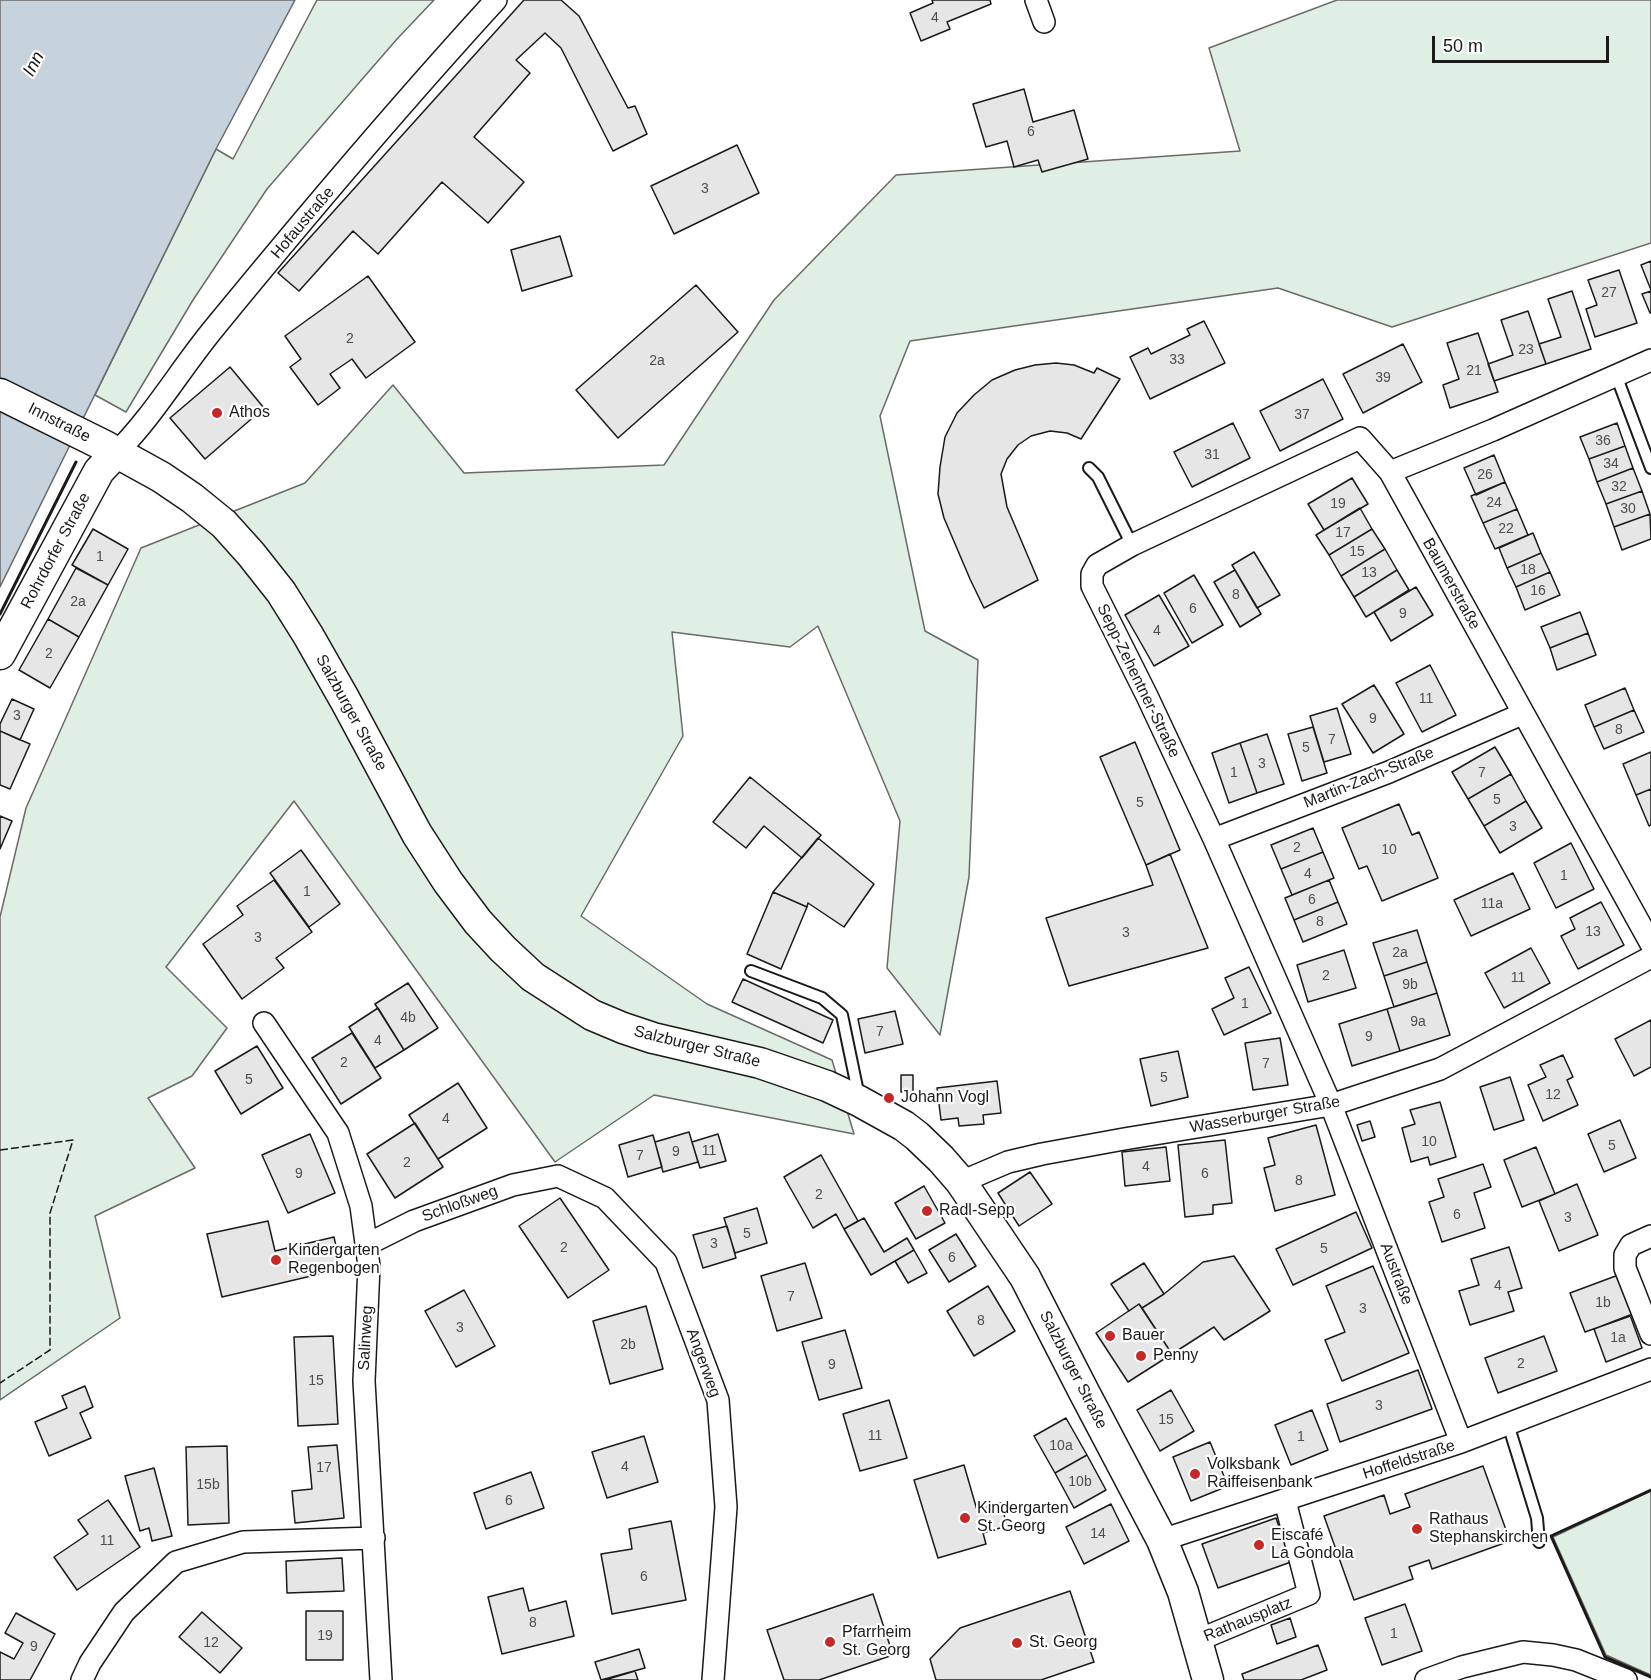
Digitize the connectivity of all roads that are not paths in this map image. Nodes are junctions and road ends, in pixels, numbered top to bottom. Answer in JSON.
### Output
{"nodes":[{"id":1,"x":496,"y":0,"type":"edge"},
{"id":2,"x":1036,"y":0,"type":"edge"},
{"id":3,"x":1044,"y":22,"type":"dead end"},
{"id":4,"x":1651,"y":360,"type":"edge"},
{"id":5,"x":1616,"y":375,"type":"junction"},
{"id":6,"x":0,"y":394,"type":"edge"},
{"id":7,"x":117,"y":452,"type":"junction"},
{"id":8,"x":1089,"y":468,"type":"dead end"},
{"id":9,"x":1651,"y":468,"type":"edge"},
{"id":10,"x":1390,"y":472,"type":"junction"},
{"id":11,"x":1132,"y":544,"type":"junction"},
{"id":12,"x":0,"y":654,"type":"edge"},
{"id":13,"x":1522,"y":714,"type":"junction"},
{"id":14,"x":1214,"y":839,"type":"junction"},
{"id":15,"x":1651,"y":944,"type":"edge"},
{"id":16,"x":1651,"y":957,"type":"edge"},
{"id":17,"x":751,"y":971,"type":"dead end"},
{"id":18,"x":264,"y":1023,"type":"dead end"},
{"id":19,"x":859,"y":1101,"type":"junction"},
{"id":20,"x":1331,"y":1105,"type":"junction"},
{"id":21,"x":558,"y":1176,"type":"joint"},
{"id":22,"x":961,"y":1182,"type":"junction"},
{"id":23,"x":1651,"y":1236,"type":"edge"},
{"id":24,"x":366,"y":1245,"type":"junction"},
{"id":25,"x":1651,"y":1334,"type":"edge"},
{"id":26,"x":1651,"y":1369,"type":"edge"},
{"id":27,"x":1508,"y":1424,"type":"junction"},
{"id":28,"x":1461,"y":1443,"type":"junction"},
{"id":29,"x":1285,"y":1501,"type":"junction"},
{"id":30,"x":374,"y":1538,"type":"junction"},
{"id":31,"x":1162,"y":1540,"type":"junction"},
{"id":32,"x":1539,"y":1542,"type":"dead end"},
{"id":33,"x":1196,"y":1641,"type":"junction"},
{"id":34,"x":82,"y":1680,"type":"edge"},
{"id":35,"x":381,"y":1680,"type":"edge"},
{"id":36,"x":713,"y":1680,"type":"edge"},
{"id":37,"x":1208,"y":1680,"type":"edge"},
{"id":38,"x":1426,"y":1680,"type":"edge"},
{"id":39,"x":1626,"y":1680,"type":"edge"}],
"edges":[{"from":1,"to":7,"type":"street","name":"Hofaustraße"},
{"from":2,"to":3,"type":"street"},
{"from":4,"to":5,"type":"street"},
{"from":5,"to":9,"type":"lane"},
{"from":5,"to":10,"type":"street"},
{"from":6,"to":7,"type":"main road","name":"Innstraße"},
{"from":7,"to":12,"type":"main road","name":"Rohrdorfer Straße"},
{"from":7,"to":19,"type":"main road","name":"Salzburger Straße"},
{"from":8,"to":11,"type":"lane"},
{"from":10,"to":11,"type":"street","name":"Sepp-Zehentner-Straße"},
{"from":10,"to":13,"type":"street","name":"Baumerstraße"},
{"from":11,"to":14,"type":"street","name":"Sepp-Zehentner-Straße"},
{"from":13,"to":14,"type":"street","name":"Martin-Zach-Straße"},
{"from":13,"to":15,"type":"street","name":"Baumerstraße"},
{"from":14,"to":20,"type":"street","name":"Sepp-Zehentner-Straße"},
{"from":16,"to":20,"type":"street","name":"Wasserburger Straße"},
{"from":17,"to":19,"type":"lane"},
{"from":18,"to":24,"type":"street","name":"Salinweg"},
{"from":19,"to":22,"type":"main road","name":"Salzburger Straße"},
{"from":20,"to":22,"type":"street","name":"Wasserburger Straße"},
{"from":20,"to":28,"type":"street","name":"Austraße"},
{"from":21,"to":24,"type":"street","name":"Schloßweg"},
{"from":21,"to":36,"type":"street","name":"Angerweg"},
{"from":22,"to":31,"type":"main road","name":"Salzburger Straße"},
{"from":23,"to":25,"type":"street"},
{"from":24,"to":30,"type":"street","name":"Salinweg"},
{"from":26,"to":27,"type":"street","name":"Hoffeldstraße"},
{"from":27,"to":28,"type":"street","name":"Hoffeldstraße"},
{"from":27,"to":32,"type":"lane"},
{"from":28,"to":29,"type":"street","name":"Hoffeldstraße"},
{"from":29,"to":31,"type":"street","name":"Hoffeldstraße"},
{"from":29,"to":33,"type":"street","name":"Rathausplatz"},
{"from":30,"to":34,"type":"street"},
{"from":30,"to":35,"type":"street","name":"Salinweg"},
{"from":31,"to":33,"type":"main road","name":"Salzburger Straße"},
{"from":33,"to":37,"type":"main road","name":"Salzburger Straße"},
{"from":38,"to":39,"type":"street"}]}
